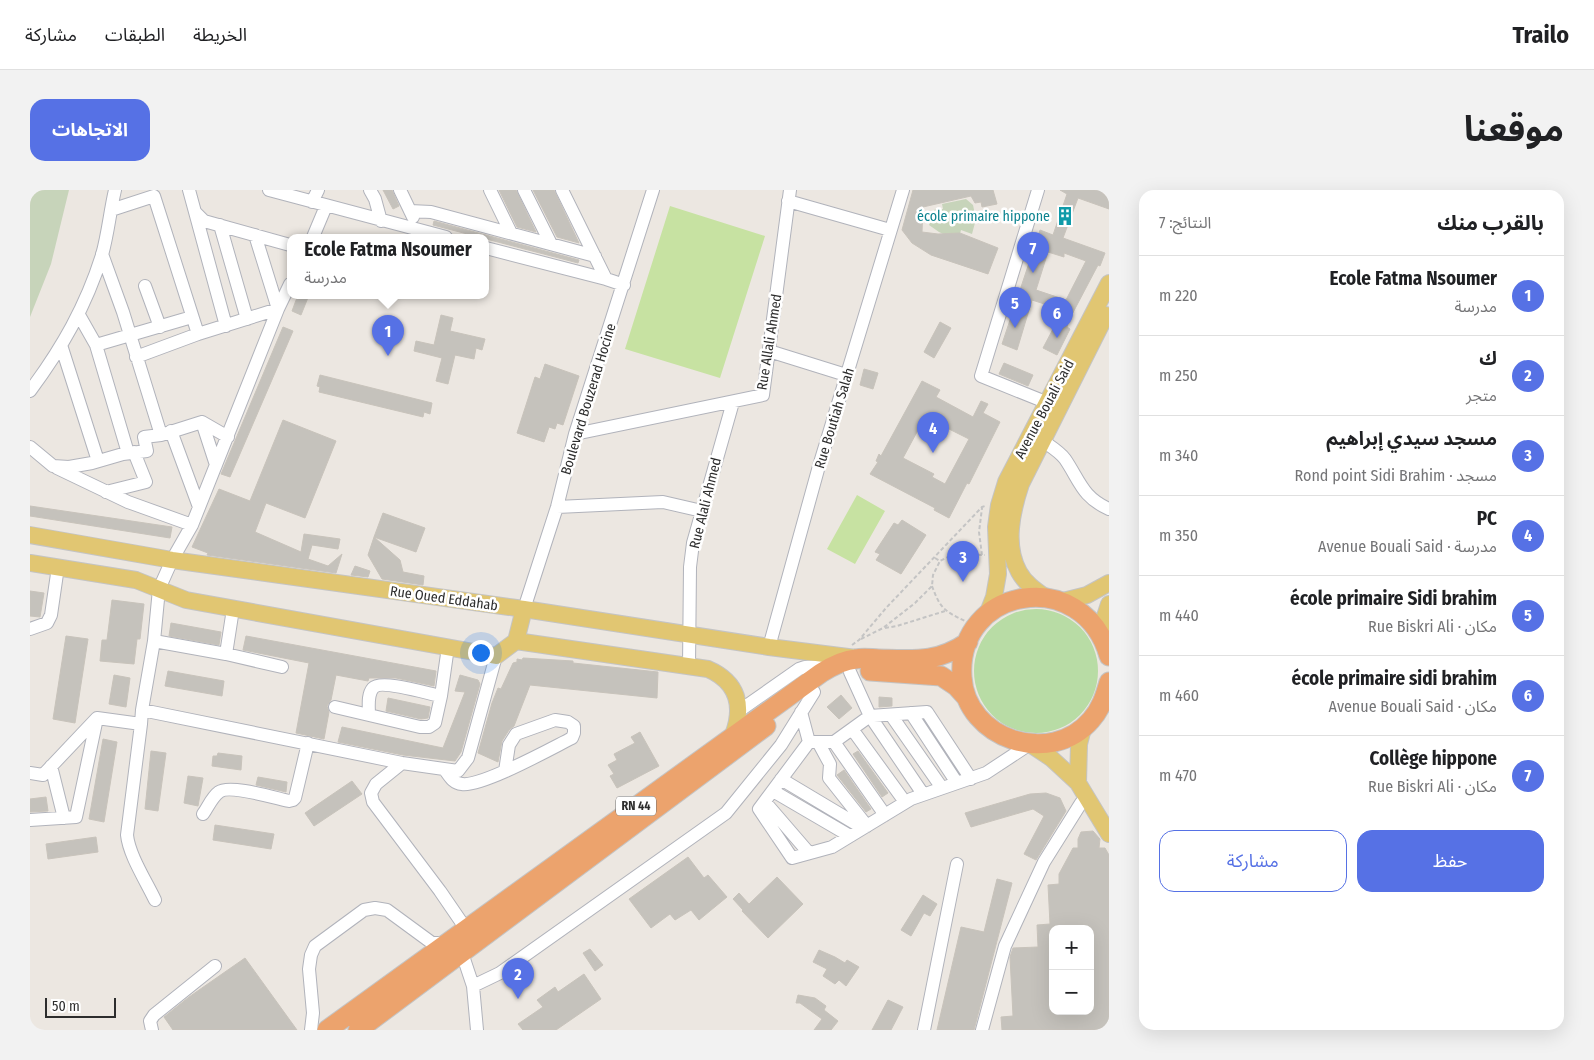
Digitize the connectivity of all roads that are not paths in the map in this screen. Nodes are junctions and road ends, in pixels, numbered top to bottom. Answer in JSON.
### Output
{"nodes":[{"id":1,"x":115,"y":190,"type":"edge"},
{"id":2,"x":189,"y":190,"type":"edge"},
{"id":3,"x":318,"y":190,"type":"edge"},
{"id":4,"x":370,"y":190,"type":"edge"},
{"id":5,"x":400,"y":190,"type":"edge"},
{"id":6,"x":490,"y":190,"type":"edge"},
{"id":7,"x":524,"y":190,"type":"edge"},
{"id":8,"x":562,"y":190,"type":"edge"},
{"id":9,"x":653,"y":190,"type":"edge"},
{"id":10,"x":903,"y":190,"type":"edge"},
{"id":11,"x":1038,"y":190,"type":"edge"},
{"id":12,"x":275,"y":191,"type":"edge"},
{"id":13,"x":789,"y":196,"type":"edge"},
{"id":14,"x":312,"y":202,"type":"junction"},
{"id":15,"x":326,"y":206,"type":"junction"},
{"id":16,"x":111,"y":210,"type":"junction"},
{"id":17,"x":410,"y":211,"type":"junction"},
{"id":18,"x":195,"y":212,"type":"junction"},
{"id":19,"x":381,"y":221,"type":"junction"},
{"id":20,"x":220,"y":225,"type":"junction"},
{"id":21,"x":890,"y":230,"type":"junction"},
{"id":22,"x":420,"y":231,"type":"junction"},
{"id":23,"x":511,"y":233,"type":"junction"},
{"id":24,"x":314,"y":234,"type":"edge"},
{"id":25,"x":433,"y":234,"type":"edge"},
{"id":26,"x":255,"y":235,"type":"junction"},
{"id":27,"x":287,"y":244,"type":"edge"},
{"id":28,"x":551,"y":244,"type":"junction"},
{"id":29,"x":489,"y":249,"type":"edge"},
{"id":30,"x":102,"y":254,"type":"junction"},
{"id":31,"x":595,"y":256,"type":"junction"},
{"id":32,"x":606,"y":279,"type":"junction"},
{"id":33,"x":1109,"y":283,"type":"edge"},
{"id":34,"x":624,"y":285,"type":"junction"},
{"id":35,"x":145,"y":286,"type":"dead end"},
{"id":36,"x":287,"y":290,"type":"edge"},
{"id":37,"x":278,"y":309,"type":"junction"},
{"id":38,"x":1109,"y":309,"type":"edge"},
{"id":39,"x":79,"y":315,"type":"junction"},
{"id":40,"x":192,"y":317,"type":"junction"},
{"id":41,"x":246,"y":319,"type":"junction"},
{"id":42,"x":226,"y":326,"type":"junction"},
{"id":43,"x":160,"y":328,"type":"junction"},
{"id":44,"x":198,"y":334,"type":"junction"},
{"id":45,"x":130,"y":335,"type":"junction"},
{"id":46,"x":61,"y":345,"type":"junction"},
{"id":47,"x":96,"y":345,"type":"junction"},
{"id":48,"x":769,"y":351,"type":"junction"},
{"id":49,"x":136,"y":357,"type":"junction"},
{"id":50,"x":846,"y":375,"type":"junction"},
{"id":51,"x":30,"y":391,"type":"edge"},
{"id":52,"x":733,"y":402,"type":"junction"},
{"id":53,"x":1048,"y":403,"type":"junction"},
{"id":54,"x":202,"y":422,"type":"junction"},
{"id":55,"x":166,"y":433,"type":"junction"},
{"id":56,"x":575,"y":434,"type":"junction"},
{"id":57,"x":228,"y":437,"type":"junction"},
{"id":58,"x":1043,"y":441,"type":"junction"},
{"id":59,"x":30,"y":447,"type":"edge"},
{"id":60,"x":131,"y":453,"type":"junction"},
{"id":61,"x":93,"y":463,"type":"junction"},
{"id":62,"x":216,"y":465,"type":"junction"},
{"id":63,"x":52,"y":466,"type":"junction"},
{"id":64,"x":102,"y":490,"type":"junction"},
{"id":65,"x":199,"y":507,"type":"junction"},
{"id":66,"x":557,"y":507,"type":"junction"},
{"id":67,"x":1109,"y":509,"type":"edge"},
{"id":68,"x":702,"y":511,"type":"junction"},
{"id":69,"x":192,"y":525,"type":"junction"},
{"id":70,"x":30,"y":535,"type":"edge"},
{"id":71,"x":172,"y":560,"type":"junction"},
{"id":72,"x":30,"y":563,"type":"edge"},
{"id":73,"x":58,"y":567,"type":"junction"},
{"id":74,"x":1109,"y":583,"type":"edge"},
{"id":75,"x":159,"y":589,"type":"junction"},
{"id":76,"x":1044,"y":597,"type":"junction"},
{"id":77,"x":1063,"y":602,"type":"junction"},
{"id":78,"x":1109,"y":604,"type":"edge"},
{"id":79,"x":233,"y":609,"type":"junction"},
{"id":80,"x":524,"y":609,"type":"junction"},
{"id":81,"x":977,"y":628,"type":"junction"},
{"id":82,"x":30,"y":629,"type":"edge"},
{"id":83,"x":1100,"y":632,"type":"junction"},
{"id":84,"x":690,"y":635,"type":"junction"},
{"id":85,"x":516,"y":640,"type":"junction"},
{"id":86,"x":154,"y":641,"type":"junction"},
{"id":87,"x":448,"y":647,"type":"junction"},
{"id":88,"x":769,"y":647,"type":"junction"},
{"id":89,"x":226,"y":654,"type":"junction"},
{"id":90,"x":496,"y":656,"type":"junction"},
{"id":91,"x":1109,"y":656,"type":"edge"},
{"id":92,"x":856,"y":657,"type":"junction"},
{"id":93,"x":835,"y":660,"type":"junction"},
{"id":94,"x":689,"y":666,"type":"junction"},
{"id":95,"x":282,"y":667,"type":"dead end"},
{"id":96,"x":1109,"y":682,"type":"edge"},
{"id":97,"x":814,"y":692,"type":"junction"},
{"id":98,"x":441,"y":696,"type":"junction"},
{"id":99,"x":966,"y":697,"type":"junction"},
{"id":100,"x":335,"y":707,"type":"dead end"},
{"id":101,"x":1109,"y":708,"type":"edge"},
{"id":102,"x":142,"y":710,"type":"junction"},
{"id":103,"x":739,"y":711,"type":"junction"},
{"id":104,"x":801,"y":712,"type":"junction"},
{"id":105,"x":911,"y":713,"type":"junction"},
{"id":106,"x":368,"y":715,"type":"junction"},
{"id":107,"x":891,"y":715,"type":"junction"},
{"id":108,"x":870,"y":716,"type":"junction"},
{"id":109,"x":97,"y":718,"type":"junction"},
{"id":110,"x":141,"y":724,"type":"junction"},
{"id":111,"x":1088,"y":724,"type":"junction"},
{"id":112,"x":852,"y":729,"type":"junction"},
{"id":113,"x":733,"y":735,"type":"junction"},
{"id":114,"x":813,"y":742,"type":"junction"},
{"id":115,"x":834,"y":742,"type":"junction"},
{"id":116,"x":308,"y":743,"type":"junction"},
{"id":117,"x":1030,"y":744,"type":"junction"},
{"id":118,"x":402,"y":763,"type":"junction"},
{"id":119,"x":51,"y":766,"type":"junction"},
{"id":120,"x":445,"y":770,"type":"junction"},
{"id":121,"x":505,"y":771,"type":"junction"},
{"id":122,"x":30,"y":774,"type":"edge"},
{"id":123,"x":782,"y":779,"type":"junction"},
{"id":124,"x":970,"y":779,"type":"junction"},
{"id":125,"x":957,"y":783,"type":"junction"},
{"id":126,"x":1078,"y":783,"type":"junction"},
{"id":127,"x":942,"y":788,"type":"junction"},
{"id":128,"x":923,"y":794,"type":"junction"},
{"id":129,"x":769,"y":796,"type":"junction"},
{"id":130,"x":1086,"y":798,"type":"junction"},
{"id":131,"x":905,"y":802,"type":"junction"},
{"id":132,"x":203,"y":814,"type":"dead end"},
{"id":133,"x":885,"y":815,"type":"junction"},
{"id":134,"x":64,"y":818,"type":"junction"},
{"id":135,"x":30,"y":820,"type":"edge"},
{"id":136,"x":1108,"y":826,"type":"edge"},
{"id":137,"x":865,"y":827,"type":"junction"},
{"id":138,"x":850,"y":836,"type":"junction"},
{"id":139,"x":957,"y":864,"type":"dead end"},
{"id":140,"x":155,"y":900,"type":"dead end"},
{"id":141,"x":466,"y":930,"type":"junction"},
{"id":142,"x":454,"y":948,"type":"junction"},
{"id":143,"x":214,"y":966,"type":"dead end"},
{"id":144,"x":473,"y":986,"type":"junction"},
{"id":145,"x":152,"y":1030,"type":"edge"},
{"id":146,"x":311,"y":1030,"type":"edge"},
{"id":147,"x":327,"y":1030,"type":"edge"},
{"id":148,"x":358,"y":1030,"type":"edge"},
{"id":149,"x":477,"y":1030,"type":"edge"},
{"id":150,"x":924,"y":1030,"type":"edge"},
{"id":151,"x":982,"y":1030,"type":"edge"}],
"edges":[{"from":1,"to":16,"type":"street"},
{"from":2,"to":18,"type":"street"},
{"from":3,"to":14,"type":"street"},
{"from":4,"to":19,"type":"street"},
{"from":5,"to":17,"type":"street"},
{"from":6,"to":23,"type":"street"},
{"from":7,"to":28,"type":"street"},
{"from":8,"to":31,"type":"street"},
{"from":9,"to":34,"type":"street","name":"Boulevard Bouzerad Hocine"},
{"from":10,"to":21,"type":"street","name":"Rue Boutiah Salah"},
{"from":11,"to":53,"type":"street"},
{"from":12,"to":14,"type":"street"},
{"from":13,"to":21,"type":"street"},
{"from":13,"to":48,"type":"street","name":"Rue Allali Ahmed"},
{"from":14,"to":15,"type":"street"},
{"from":15,"to":19,"type":"street"},
{"from":15,"to":24,"type":"street"},
{"from":16,"to":30,"type":"street"},
{"from":16,"to":40,"type":"street"},
{"from":17,"to":22,"type":"street"},
{"from":17,"to":23,"type":"street"},
{"from":18,"to":20,"type":"street"},
{"from":18,"to":42,"type":"street"},
{"from":19,"to":22,"type":"street"},
{"from":20,"to":26,"type":"street"},
{"from":20,"to":41,"type":"street"},
{"from":21,"to":50,"type":"street","name":"Rue Boutiah Salah"},
{"from":22,"to":25,"type":"street"},
{"from":23,"to":28,"type":"street"},
{"from":26,"to":27,"type":"street"},
{"from":26,"to":37,"type":"street"},
{"from":28,"to":31,"type":"street"},
{"from":29,"to":32,"type":"street"},
{"from":30,"to":39,"type":"street"},
{"from":30,"to":45,"type":"street"},
{"from":31,"to":32,"type":"street"},
{"from":32,"to":34,"type":"street"},
{"from":33,"to":53,"type":"main road","name":"Avenue Bouali Said"},
{"from":34,"to":56,"type":"street","name":"Boulevard Bouzerad Hocine"},
{"from":35,"to":43,"type":"street"},
{"from":36,"to":37,"type":"street"},
{"from":37,"to":41,"type":"street"},
{"from":37,"to":57,"type":"street"},
{"from":38,"to":58,"type":"main road"},
{"from":39,"to":46,"type":"street"},
{"from":39,"to":47,"type":"street"},
{"from":40,"to":43,"type":"street"},
{"from":40,"to":44,"type":"street"},
{"from":41,"to":42,"type":"street"},
{"from":42,"to":44,"type":"street"},
{"from":43,"to":45,"type":"street"},
{"from":44,"to":49,"type":"street"},
{"from":45,"to":47,"type":"street"},
{"from":45,"to":49,"type":"street"},
{"from":46,"to":51,"type":"street"},
{"from":46,"to":61,"type":"street"},
{"from":47,"to":60,"type":"street"},
{"from":48,"to":50,"type":"street"},
{"from":48,"to":52,"type":"street","name":"Rue Allali Ahmed"},
{"from":49,"to":55,"type":"street"},
{"from":50,"to":88,"type":"street","name":"Rue Boutiah Salah"},
{"from":52,"to":56,"type":"street","name":"Rue Allali Ahmed"},
{"from":52,"to":68,"type":"street","name":"Rue Alali Ahmed"},
{"from":53,"to":81,"type":"main road","name":"Avenue Bouali Said"},
{"from":54,"to":55,"type":"street"},
{"from":54,"to":57,"type":"street"},
{"from":54,"to":62,"type":"street"},
{"from":55,"to":60,"type":"street"},
{"from":55,"to":65,"type":"street"},
{"from":56,"to":66,"type":"street","name":"Boulevard Bouzerad Hocine"},
{"from":57,"to":62,"type":"street"},
{"from":58,"to":67,"type":"street"},
{"from":58,"to":76,"type":"main road"},
{"from":59,"to":63,"type":"street"},
{"from":60,"to":61,"type":"street"},
{"from":60,"to":64,"type":"street"},
{"from":61,"to":63,"type":"street"},
{"from":61,"to":64,"type":"street"},
{"from":62,"to":65,"type":"street"},
{"from":63,"to":64,"type":"street"},
{"from":64,"to":69,"type":"street"},
{"from":65,"to":69,"type":"street"},
{"from":66,"to":68,"type":"street"},
{"from":66,"to":80,"type":"street","name":"Boulevard Bouzerad Hocine"},
{"from":68,"to":84,"type":"street","name":"Rue Alali Ahmed"},
{"from":69,"to":71,"type":"street"},
{"from":70,"to":71,"type":"main road","name":"Rue Oued Eddahab"},
{"from":71,"to":75,"type":"street"},
{"from":71,"to":80,"type":"main road","name":"Rue Oued Eddahab"},
{"from":72,"to":73,"type":"main road"},
{"from":73,"to":75,"type":"main road"},
{"from":73,"to":82,"type":"street"},
{"from":74,"to":77,"type":"main road"},
{"from":75,"to":79,"type":"main road"},
{"from":75,"to":86,"type":"street"},
{"from":76,"to":77,"type":"highway"},
{"from":76,"to":81,"type":"highway"},
{"from":77,"to":83,"type":"highway"},
{"from":78,"to":83,"type":"main road"},
{"from":79,"to":87,"type":"main road"},
{"from":79,"to":89,"type":"street"},
{"from":80,"to":84,"type":"main road","name":"Rue Oued Eddahab"},
{"from":80,"to":85,"type":"main road"},
{"from":81,"to":92,"type":"highway","number":"RN 44"},
{"from":81,"to":99,"type":"highway"},
{"from":83,"to":91,"type":"highway"},
{"from":84,"to":88,"type":"main road","name":"Rue Oued Eddahab"},
{"from":84,"to":94,"type":"street","name":"Rue Alali Ahmed"},
{"from":85,"to":90,"type":"main road"},
{"from":85,"to":94,"type":"main road"},
{"from":86,"to":89,"type":"street"},
{"from":86,"to":102,"type":"street"},
{"from":87,"to":90,"type":"main road"},
{"from":87,"to":98,"type":"street"},
{"from":88,"to":93,"type":"main road","name":"Rue Oued Eddahab"},
{"from":89,"to":95,"type":"street"},
{"from":90,"to":120,"type":"street"},
{"from":92,"to":93,"type":"highway","number":"RN 44"},
{"from":92,"to":97,"type":"highway","number":"RN 44"},
{"from":92,"to":99,"type":"highway","number":"RN 44"},
{"from":92,"to":108,"type":"street"},
{"from":93,"to":103,"type":"street"},
{"from":93,"to":113,"type":"highway","number":"RN 44"},
{"from":94,"to":103,"type":"main road"},
{"from":96,"to":111,"type":"highway"},
{"from":97,"to":104,"type":"street"},
{"from":97,"to":142,"type":"highway","number":"RN 44"},
{"from":98,"to":106,"type":"street"},
{"from":98,"to":106,"type":"street"},
{"from":99,"to":117,"type":"highway"},
{"from":100,"to":106,"type":"street"},
{"from":101,"to":111,"type":"highway"},
{"from":102,"to":110,"type":"street"},
{"from":102,"to":116,"type":"street"},
{"from":103,"to":113,"type":"main road"},
{"from":104,"to":114,"type":"street"},
{"from":104,"to":144,"type":"street"},
{"from":105,"to":107,"type":"street"},
{"from":105,"to":124,"type":"street"},
{"from":105,"to":125,"type":"street"},
{"from":107,"to":108,"type":"street"},
{"from":107,"to":127,"type":"street"},
{"from":108,"to":112,"type":"street"},
{"from":108,"to":128,"type":"street"},
{"from":109,"to":110,"type":"street"},
{"from":109,"to":119,"type":"street"},
{"from":109,"to":134,"type":"street"},
{"from":110,"to":140,"type":"street"},
{"from":111,"to":117,"type":"highway"},
{"from":111,"to":126,"type":"main road"},
{"from":112,"to":115,"type":"street"},
{"from":112,"to":131,"type":"street"},
{"from":113,"to":141,"type":"highway","number":"RN 44"},
{"from":114,"to":115,"type":"street"},
{"from":114,"to":123,"type":"street"},
{"from":114,"to":137,"type":"street"},
{"from":115,"to":133,"type":"street"},
{"from":116,"to":118,"type":"street"},
{"from":116,"to":132,"type":"street"},
{"from":117,"to":124,"type":"street"},
{"from":117,"to":126,"type":"main road"},
{"from":118,"to":120,"type":"street"},
{"from":118,"to":141,"type":"street"},
{"from":119,"to":122,"type":"street"},
{"from":119,"to":134,"type":"street"},
{"from":120,"to":121,"type":"street"},
{"from":121,"to":121,"type":"street"},
{"from":123,"to":129,"type":"street"},
{"from":123,"to":137,"type":"street"},
{"from":124,"to":125,"type":"street"},
{"from":125,"to":127,"type":"street"},
{"from":126,"to":130,"type":"main road"},
{"from":127,"to":128,"type":"street"},
{"from":128,"to":131,"type":"street"},
{"from":129,"to":138,"type":"street"},
{"from":129,"to":138,"type":"street"},
{"from":130,"to":136,"type":"main road"},
{"from":130,"to":151,"type":"street"},
{"from":131,"to":133,"type":"street"},
{"from":133,"to":137,"type":"street"},
{"from":134,"to":135,"type":"street"},
{"from":137,"to":138,"type":"street"},
{"from":139,"to":150,"type":"street"},
{"from":141,"to":142,"type":"highway","number":"RN 44"},
{"from":142,"to":144,"type":"street"},
{"from":142,"to":146,"type":"street"},
{"from":142,"to":147,"type":"highway","number":"RN 44"},
{"from":142,"to":148,"type":"highway","number":"RN 44"},
{"from":143,"to":145,"type":"street"},
{"from":144,"to":149,"type":"street"}]}
